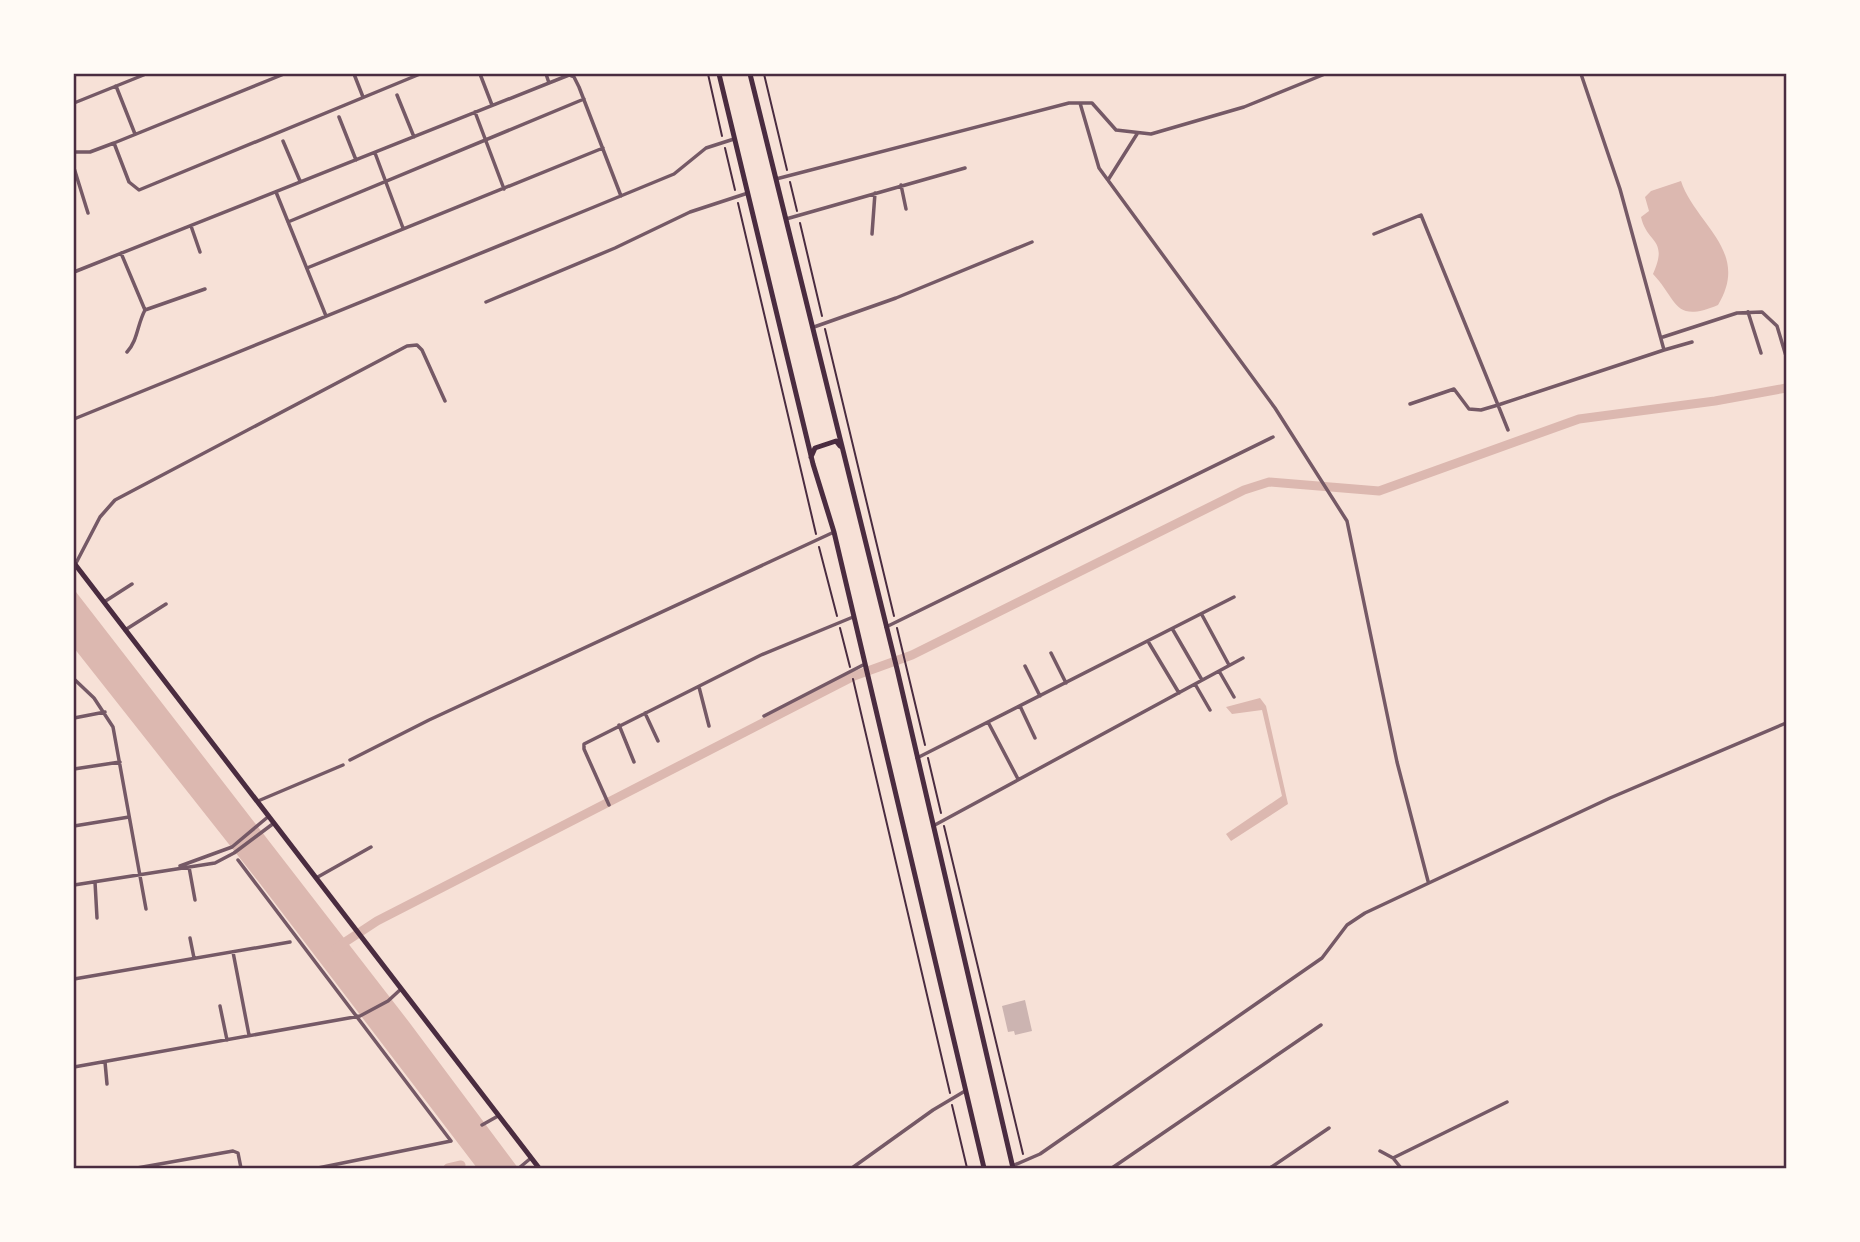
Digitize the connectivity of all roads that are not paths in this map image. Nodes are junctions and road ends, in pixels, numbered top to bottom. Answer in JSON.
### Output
{"nodes":[{"id":1,"x":146,"y":74,"type":"edge"},
{"id":2,"x":284,"y":74,"type":"edge"},
{"id":3,"x":354,"y":74,"type":"edge"},
{"id":4,"x":420,"y":74,"type":"edge"},
{"id":5,"x":480,"y":74,"type":"edge"},
{"id":6,"x":546,"y":74,"type":"edge"},
{"id":7,"x":719,"y":74,"type":"edge"},
{"id":8,"x":750,"y":74,"type":"edge"},
{"id":9,"x":1325,"y":74,"type":"edge"},
{"id":10,"x":1581,"y":74,"type":"edge"},
{"id":11,"x":549,"y":83,"type":"junction"},
{"id":12,"x":116,"y":86,"type":"junction"},
{"id":13,"x":397,"y":95,"type":"dead end"},
{"id":14,"x":363,"y":97,"type":"junction"},
{"id":15,"x":584,"y":99,"type":"junction"},
{"id":16,"x":74,"y":103,"type":"edge"},
{"id":17,"x":1080,"y":103,"type":"junction"},
{"id":18,"x":492,"y":105,"type":"junction"},
{"id":19,"x":475,"y":112,"type":"junction"},
{"id":20,"x":339,"y":117,"type":"dead end"},
{"id":21,"x":135,"y":134,"type":"junction"},
{"id":22,"x":1137,"y":134,"type":"junction"},
{"id":23,"x":414,"y":137,"type":"junction"},
{"id":24,"x":486,"y":138,"type":"junction"},
{"id":25,"x":734,"y":139,"type":"junction"},
{"id":26,"x":284,"y":141,"type":"dead end"},
{"id":27,"x":114,"y":143,"type":"junction"},
{"id":28,"x":603,"y":148,"type":"junction"},
{"id":29,"x":74,"y":152,"type":"edge"},
{"id":30,"x":375,"y":153,"type":"junction"},
{"id":31,"x":356,"y":160,"type":"junction"},
{"id":32,"x":74,"y":167,"type":"edge"},
{"id":33,"x":965,"y":168,"type":"dead end"},
{"id":34,"x":776,"y":179,"type":"junction"},
{"id":35,"x":385,"y":180,"type":"junction"},
{"id":36,"x":1108,"y":180,"type":"junction"},
{"id":37,"x":300,"y":182,"type":"junction"},
{"id":38,"x":901,"y":185,"type":"junction"},
{"id":39,"x":504,"y":189,"type":"junction"},
{"id":40,"x":276,"y":192,"type":"junction"},
{"id":41,"x":748,"y":193,"type":"junction"},
{"id":42,"x":875,"y":193,"type":"junction"},
{"id":43,"x":621,"y":196,"type":"junction"},
{"id":44,"x":906,"y":209,"type":"dead end"},
{"id":45,"x":88,"y":213,"type":"dead end"},
{"id":46,"x":786,"y":219,"type":"junction"},
{"id":47,"x":288,"y":222,"type":"junction"},
{"id":48,"x":191,"y":226,"type":"junction"},
{"id":49,"x":403,"y":228,"type":"junction"},
{"id":50,"x":872,"y":234,"type":"dead end"},
{"id":51,"x":1374,"y":234,"type":"dead end"},
{"id":52,"x":1032,"y":242,"type":"dead end"},
{"id":53,"x":121,"y":253,"type":"junction"},
{"id":54,"x":200,"y":253,"type":"dead end"},
{"id":55,"x":307,"y":268,"type":"junction"},
{"id":56,"x":74,"y":272,"type":"edge"},
{"id":57,"x":205,"y":289,"type":"dead end"},
{"id":58,"x":486,"y":302,"type":"dead end"},
{"id":59,"x":145,"y":310,"type":"junction"},
{"id":60,"x":1748,"y":312,"type":"junction"},
{"id":61,"x":326,"y":316,"type":"junction"},
{"id":62,"x":812,"y":327,"type":"junction"},
{"id":63,"x":1663,"y":337,"type":"junction"},
{"id":64,"x":1692,"y":342,"type":"dead end"},
{"id":65,"x":1664,"y":349,"type":"junction"},
{"id":66,"x":127,"y":352,"type":"dead end"},
{"id":67,"x":1761,"y":353,"type":"dead end"},
{"id":68,"x":1787,"y":356,"type":"edge"},
{"id":69,"x":445,"y":401,"type":"dead end"},
{"id":70,"x":1410,"y":404,"type":"dead end"},
{"id":71,"x":1498,"y":405,"type":"junction"},
{"id":72,"x":74,"y":419,"type":"edge"},
{"id":73,"x":1508,"y":430,"type":"dead end"},
{"id":74,"x":1273,"y":437,"type":"dead end"},
{"id":75,"x":842,"y":449,"type":"junction"},
{"id":76,"x":811,"y":457,"type":"junction"},
{"id":77,"x":834,"y":532,"type":"junction"},
{"id":78,"x":74,"y":564,"type":"edge"},
{"id":79,"x":132,"y":584,"type":"dead end"},
{"id":80,"x":1234,"y":597,"type":"dead end"},
{"id":81,"x":104,"y":602,"type":"junction"},
{"id":82,"x":166,"y":604,"type":"dead end"},
{"id":83,"x":1201,"y":614,"type":"junction"},
{"id":84,"x":853,"y":617,"type":"junction"},
{"id":85,"x":886,"y":627,"type":"junction"},
{"id":86,"x":1173,"y":629,"type":"junction"},
{"id":87,"x":125,"y":630,"type":"junction"},
{"id":88,"x":1149,"y":643,"type":"junction"},
{"id":89,"x":1051,"y":653,"type":"dead end"},
{"id":90,"x":1243,"y":658,"type":"dead end"},
{"id":91,"x":1229,"y":665,"type":"junction"},
{"id":92,"x":1025,"y":666,"type":"dead end"},
{"id":93,"x":864,"y":667,"type":"junction"},
{"id":94,"x":1219,"y":671,"type":"junction"},
{"id":95,"x":74,"y":679,"type":"edge"},
{"id":96,"x":1202,"y":680,"type":"junction"},
{"id":97,"x":1066,"y":683,"type":"junction"},
{"id":98,"x":1195,"y":684,"type":"junction"},
{"id":99,"x":699,"y":687,"type":"junction"},
{"id":100,"x":1179,"y":693,"type":"junction"},
{"id":101,"x":1040,"y":696,"type":"junction"},
{"id":102,"x":1234,"y":697,"type":"dead end"},
{"id":103,"x":1020,"y":706,"type":"junction"},
{"id":104,"x":1210,"y":710,"type":"dead end"},
{"id":105,"x":105,"y":712,"type":"junction"},
{"id":106,"x":645,"y":713,"type":"junction"},
{"id":107,"x":764,"y":716,"type":"dead end"},
{"id":108,"x":74,"y":718,"type":"edge"},
{"id":109,"x":988,"y":722,"type":"junction"},
{"id":110,"x":1787,"y":723,"type":"edge"},
{"id":111,"x":619,"y":725,"type":"junction"},
{"id":112,"x":709,"y":726,"type":"dead end"},
{"id":113,"x":1035,"y":738,"type":"dead end"},
{"id":114,"x":657,"y":741,"type":"dead end"},
{"id":115,"x":917,"y":758,"type":"junction"},
{"id":116,"x":349,"y":760,"type":"dead end"},
{"id":117,"x":120,"y":762,"type":"junction"},
{"id":118,"x":635,"y":762,"type":"dead end"},
{"id":119,"x":343,"y":765,"type":"dead end"},
{"id":120,"x":74,"y":769,"type":"edge"},
{"id":121,"x":1018,"y":780,"type":"junction"},
{"id":122,"x":608,"y":801,"type":"dead end"},
{"id":123,"x":258,"y":802,"type":"junction"},
{"id":124,"x":269,"y":816,"type":"junction"},
{"id":125,"x":129,"y":817,"type":"junction"},
{"id":126,"x":274,"y":823,"type":"junction"},
{"id":127,"x":74,"y":826,"type":"edge"},
{"id":128,"x":933,"y":826,"type":"junction"},
{"id":129,"x":372,"y":847,"type":"dead end"},
{"id":130,"x":189,"y":860,"type":"junction"},
{"id":131,"x":238,"y":860,"type":"dead end"},
{"id":132,"x":179,"y":867,"type":"junction"},
{"id":133,"x":189,"y":867,"type":"junction"},
{"id":134,"x":140,"y":874,"type":"junction"},
{"id":135,"x":316,"y":878,"type":"junction"},
{"id":136,"x":1428,"y":881,"type":"junction"},
{"id":137,"x":95,"y":882,"type":"junction"},
{"id":138,"x":74,"y":885,"type":"edge"},
{"id":139,"x":194,"y":900,"type":"dead end"},
{"id":140,"x":146,"y":909,"type":"dead end"},
{"id":141,"x":97,"y":918,"type":"dead end"},
{"id":142,"x":190,"y":937,"type":"dead end"},
{"id":143,"x":290,"y":942,"type":"dead end"},
{"id":144,"x":233,"y":951,"type":"junction"},
{"id":145,"x":194,"y":958,"type":"junction"},
{"id":146,"x":74,"y":979,"type":"edge"},
{"id":147,"x":401,"y":989,"type":"junction"},
{"id":148,"x":220,"y":1006,"type":"dead end"},
{"id":149,"x":359,"y":1017,"type":"junction"},
{"id":150,"x":1321,"y":1025,"type":"dead end"},
{"id":151,"x":249,"y":1035,"type":"junction"},
{"id":152,"x":227,"y":1040,"type":"junction"},
{"id":153,"x":105,"y":1061,"type":"junction"},
{"id":154,"x":74,"y":1067,"type":"edge"},
{"id":155,"x":107,"y":1084,"type":"dead end"},
{"id":156,"x":965,"y":1091,"type":"junction"},
{"id":157,"x":1507,"y":1102,"type":"dead end"},
{"id":158,"x":498,"y":1116,"type":"junction"},
{"id":159,"x":482,"y":1125,"type":"dead end"},
{"id":160,"x":1329,"y":1128,"type":"dead end"},
{"id":161,"x":1380,"y":1151,"type":"dead end"},
{"id":162,"x":531,"y":1158,"type":"junction"},
{"id":163,"x":1393,"y":1158,"type":"junction"},
{"id":164,"x":1013,"y":1167,"type":"edge"},
{"id":165,"x":137,"y":1168,"type":"edge"},
{"id":166,"x":241,"y":1168,"type":"edge"},
{"id":167,"x":318,"y":1168,"type":"edge"},
{"id":168,"x":519,"y":1168,"type":"edge"},
{"id":169,"x":539,"y":1168,"type":"edge"},
{"id":170,"x":852,"y":1168,"type":"edge"},
{"id":171,"x":984,"y":1168,"type":"edge"},
{"id":172,"x":1003,"y":1168,"type":"edge"},
{"id":173,"x":1112,"y":1168,"type":"edge"},
{"id":174,"x":1270,"y":1168,"type":"edge"},
{"id":175,"x":1401,"y":1168,"type":"edge"}],
"edges":[{"from":1,"to":12,"type":"street"},
{"from":2,"to":21,"type":"street"},
{"from":3,"to":14,"type":"street"},
{"from":4,"to":14,"type":"street"},
{"from":5,"to":18,"type":"street"},
{"from":6,"to":11,"type":"street"},
{"from":7,"to":25,"type":"main road"},
{"from":8,"to":34,"type":"main road"},
{"from":9,"to":22,"type":"street"},
{"from":10,"to":63,"type":"street"},
{"from":11,"to":15,"type":"street"},
{"from":11,"to":18,"type":"street"},
{"from":12,"to":16,"type":"street"},
{"from":12,"to":21,"type":"street"},
{"from":13,"to":23,"type":"street"},
{"from":14,"to":27,"type":"street"},
{"from":15,"to":24,"type":"street"},
{"from":15,"to":28,"type":"street"},
{"from":17,"to":22,"type":"street"},
{"from":17,"to":34,"type":"street"},
{"from":17,"to":36,"type":"street"},
{"from":18,"to":19,"type":"street"},
{"from":19,"to":23,"type":"street"},
{"from":19,"to":24,"type":"street"},
{"from":20,"to":31,"type":"street"},
{"from":21,"to":27,"type":"street"},
{"from":22,"to":36,"type":"street"},
{"from":23,"to":30,"type":"street"},
{"from":24,"to":35,"type":"street"},
{"from":24,"to":39,"type":"street"},
{"from":25,"to":41,"type":"main road"},
{"from":25,"to":43,"type":"street"},
{"from":26,"to":37,"type":"street"},
{"from":27,"to":29,"type":"street"},
{"from":28,"to":39,"type":"street"},
{"from":28,"to":43,"type":"street"},
{"from":30,"to":31,"type":"street"},
{"from":30,"to":35,"type":"street"},
{"from":31,"to":37,"type":"street"},
{"from":32,"to":45,"type":"street"},
{"from":33,"to":38,"type":"street"},
{"from":34,"to":46,"type":"main road"},
{"from":35,"to":47,"type":"street"},
{"from":35,"to":49,"type":"street"},
{"from":36,"to":136,"type":"street"},
{"from":37,"to":40,"type":"street"},
{"from":38,"to":42,"type":"street"},
{"from":38,"to":44,"type":"street"},
{"from":39,"to":49,"type":"street"},
{"from":40,"to":47,"type":"street"},
{"from":40,"to":48,"type":"street"},
{"from":41,"to":58,"type":"street"},
{"from":41,"to":76,"type":"main road"},
{"from":42,"to":46,"type":"street"},
{"from":42,"to":50,"type":"street"},
{"from":43,"to":61,"type":"street"},
{"from":46,"to":62,"type":"main road"},
{"from":47,"to":55,"type":"street"},
{"from":48,"to":53,"type":"street"},
{"from":48,"to":54,"type":"street"},
{"from":49,"to":55,"type":"street"},
{"from":51,"to":71,"type":"street"},
{"from":52,"to":62,"type":"street"},
{"from":53,"to":56,"type":"street"},
{"from":53,"to":59,"type":"street"},
{"from":55,"to":61,"type":"street"},
{"from":57,"to":59,"type":"street"},
{"from":59,"to":66,"type":"street"},
{"from":60,"to":63,"type":"street"},
{"from":60,"to":67,"type":"street"},
{"from":60,"to":68,"type":"street"},
{"from":61,"to":72,"type":"street"},
{"from":62,"to":75,"type":"main road"},
{"from":63,"to":65,"type":"street"},
{"from":64,"to":65,"type":"street"},
{"from":65,"to":71,"type":"street"},
{"from":69,"to":78,"type":"street"},
{"from":70,"to":71,"type":"street"},
{"from":71,"to":73,"type":"street"},
{"from":74,"to":85,"type":"street"},
{"from":75,"to":76,"type":"main road"},
{"from":75,"to":85,"type":"main road"},
{"from":76,"to":77,"type":"main road"},
{"from":77,"to":84,"type":"main road"},
{"from":77,"to":116,"type":"street"},
{"from":78,"to":81,"type":"main road"},
{"from":79,"to":81,"type":"street"},
{"from":80,"to":83,"type":"street"},
{"from":81,"to":87,"type":"main road"},
{"from":82,"to":87,"type":"street"},
{"from":83,"to":86,"type":"street"},
{"from":83,"to":91,"type":"street"},
{"from":84,"to":93,"type":"main road"},
{"from":84,"to":99,"type":"street"},
{"from":85,"to":115,"type":"main road"},
{"from":86,"to":88,"type":"street"},
{"from":86,"to":96,"type":"street"},
{"from":87,"to":123,"type":"main road"},
{"from":88,"to":97,"type":"street"},
{"from":88,"to":100,"type":"street"},
{"from":89,"to":97,"type":"street"},
{"from":90,"to":91,"type":"street"},
{"from":91,"to":94,"type":"street"},
{"from":92,"to":101,"type":"street"},
{"from":93,"to":107,"type":"street"},
{"from":93,"to":156,"type":"main road"},
{"from":94,"to":96,"type":"street"},
{"from":94,"to":102,"type":"street"},
{"from":95,"to":105,"type":"street"},
{"from":96,"to":98,"type":"street"},
{"from":97,"to":101,"type":"street"},
{"from":98,"to":100,"type":"street"},
{"from":98,"to":104,"type":"street"},
{"from":99,"to":106,"type":"street"},
{"from":99,"to":112,"type":"street"},
{"from":100,"to":121,"type":"street"},
{"from":101,"to":103,"type":"street"},
{"from":103,"to":109,"type":"street"},
{"from":103,"to":113,"type":"street"},
{"from":105,"to":108,"type":"street"},
{"from":105,"to":117,"type":"street"},
{"from":106,"to":111,"type":"street"},
{"from":106,"to":114,"type":"street"},
{"from":109,"to":115,"type":"street"},
{"from":109,"to":121,"type":"street"},
{"from":110,"to":136,"type":"street"},
{"from":111,"to":118,"type":"street"},
{"from":111,"to":122,"type":"street"},
{"from":115,"to":128,"type":"main road"},
{"from":117,"to":120,"type":"street"},
{"from":117,"to":125,"type":"street"},
{"from":119,"to":123,"type":"street"},
{"from":121,"to":128,"type":"street"},
{"from":123,"to":124,"type":"main road"},
{"from":124,"to":126,"type":"main road"},
{"from":124,"to":130,"type":"street"},
{"from":125,"to":127,"type":"street"},
{"from":125,"to":134,"type":"street"},
{"from":126,"to":133,"type":"street"},
{"from":126,"to":135,"type":"main road"},
{"from":128,"to":164,"type":"main road"},
{"from":129,"to":135,"type":"street"},
{"from":130,"to":132,"type":"street"},
{"from":130,"to":133,"type":"street"},
{"from":131,"to":149,"type":"street"},
{"from":132,"to":133,"type":"street"},
{"from":132,"to":134,"type":"street"},
{"from":133,"to":139,"type":"street"},
{"from":134,"to":137,"type":"street"},
{"from":134,"to":140,"type":"street"},
{"from":135,"to":147,"type":"main road"},
{"from":136,"to":164,"type":"street"},
{"from":137,"to":138,"type":"street"},
{"from":137,"to":141,"type":"street"},
{"from":142,"to":145,"type":"street"},
{"from":143,"to":144,"type":"street"},
{"from":144,"to":145,"type":"street"},
{"from":144,"to":151,"type":"street"},
{"from":145,"to":146,"type":"street"},
{"from":147,"to":149,"type":"street"},
{"from":147,"to":158,"type":"main road"},
{"from":148,"to":152,"type":"street"},
{"from":149,"to":151,"type":"street"},
{"from":149,"to":167,"type":"street"},
{"from":150,"to":173,"type":"street"},
{"from":151,"to":152,"type":"street"},
{"from":152,"to":153,"type":"street"},
{"from":153,"to":154,"type":"street"},
{"from":153,"to":155,"type":"street"},
{"from":156,"to":170,"type":"street"},
{"from":156,"to":171,"type":"main road"},
{"from":157,"to":163,"type":"street"},
{"from":158,"to":159,"type":"street"},
{"from":158,"to":162,"type":"main road"},
{"from":160,"to":174,"type":"street"},
{"from":161,"to":163,"type":"street"},
{"from":162,"to":168,"type":"street"},
{"from":162,"to":169,"type":"main road"},
{"from":163,"to":175,"type":"street"},
{"from":164,"to":172,"type":"main road"},
{"from":165,"to":166,"type":"street"}]}
